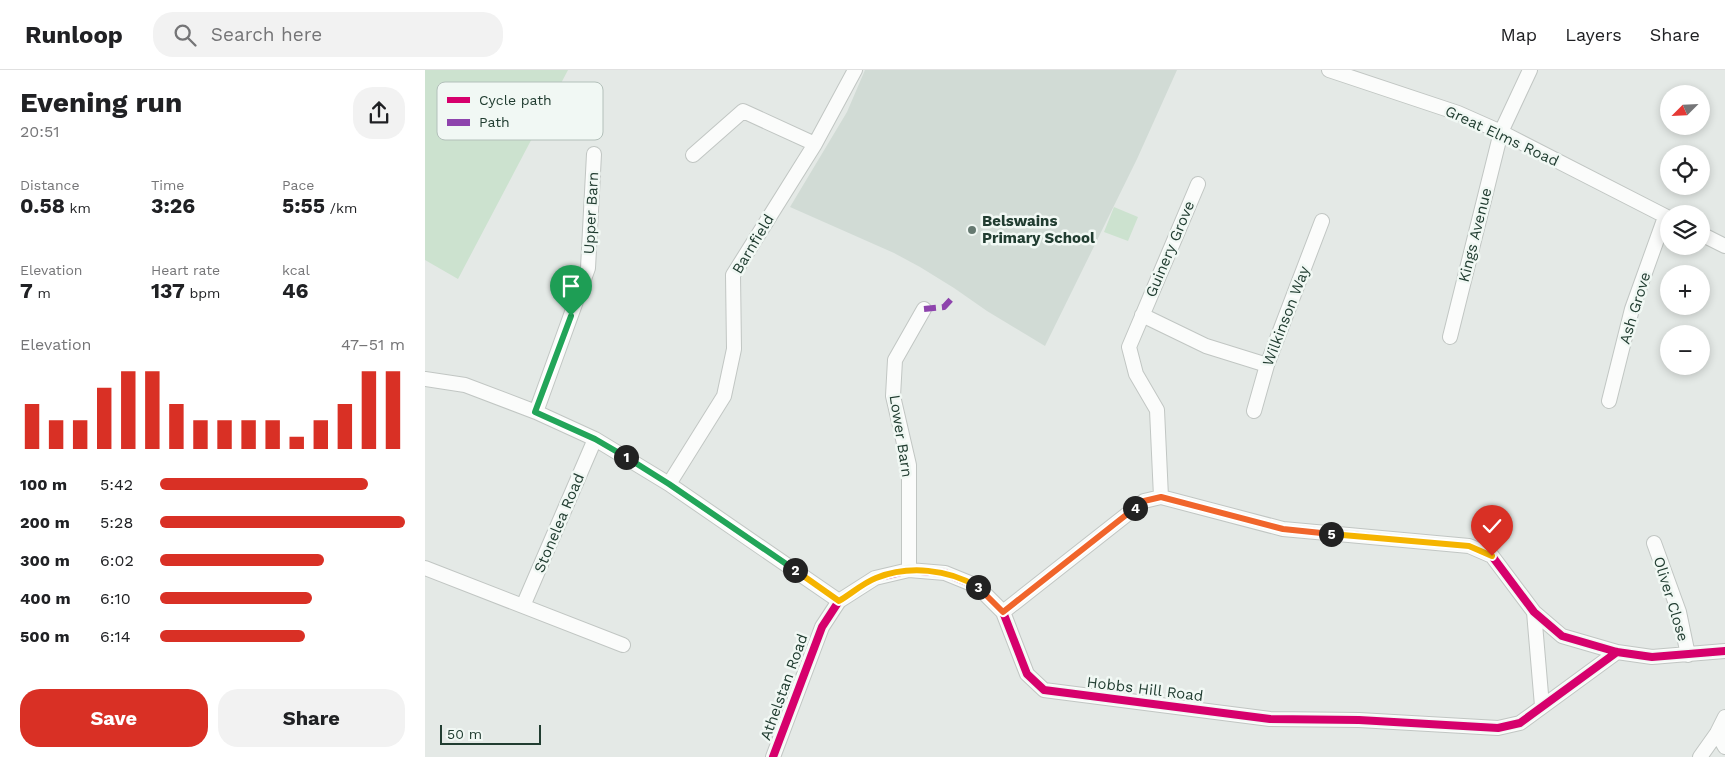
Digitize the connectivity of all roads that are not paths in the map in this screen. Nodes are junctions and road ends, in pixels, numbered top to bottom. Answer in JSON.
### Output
{"nodes":[{"id":1,"x":855,"y":70,"type":"edge"},
{"id":2,"x":1329,"y":70,"type":"edge"},
{"id":3,"x":1530,"y":70,"type":"edge"},
{"id":4,"x":1501,"y":132,"type":"junction"},
{"id":5,"x":815,"y":144,"type":"junction"},
{"id":6,"x":594,"y":154,"type":"dead end"},
{"id":7,"x":693,"y":155,"type":"dead end"},
{"id":8,"x":1199,"y":184,"type":"dead end"},
{"id":9,"x":1660,"y":214,"type":"edge"},
{"id":10,"x":1321,"y":221,"type":"dead end"},
{"id":11,"x":1660,"y":236,"type":"edge"},
{"id":12,"x":1710,"y":238,"type":"edge"},
{"id":13,"x":1725,"y":246,"type":"edge"},
{"id":14,"x":924,"y":309,"type":"dead end"},
{"id":15,"x":1142,"y":315,"type":"junction"},
{"id":16,"x":1450,"y":337,"type":"dead end"},
{"id":17,"x":1267,"y":366,"type":"junction"},
{"id":18,"x":425,"y":380,"type":"edge"},
{"id":19,"x":1609,"y":401,"type":"dead end"},
{"id":20,"x":1254,"y":411,"type":"dead end"},
{"id":21,"x":535,"y":412,"type":"junction"},
{"id":22,"x":595,"y":439,"type":"junction"},
{"id":23,"x":669,"y":484,"type":"junction"},
{"id":24,"x":1161,"y":497,"type":"junction"},
{"id":25,"x":1654,"y":543,"type":"dead end"},
{"id":26,"x":425,"y":568,"type":"edge"},
{"id":27,"x":909,"y":570,"type":"junction"},
{"id":28,"x":839,"y":601,"type":"junction"},
{"id":29,"x":523,"y":606,"type":"junction"},
{"id":30,"x":1003,"y":612,"type":"junction"},
{"id":31,"x":1533,"y":612,"type":"junction"},
{"id":32,"x":822,"y":627,"type":"joint"},
{"id":33,"x":623,"y":645,"type":"dead end"},
{"id":34,"x":1725,"y":651,"type":"edge"},
{"id":35,"x":1617,"y":652,"type":"junction"},
{"id":36,"x":1688,"y":654,"type":"junction"},
{"id":37,"x":1542,"y":706,"type":"junction"},
{"id":38,"x":1725,"y":717,"type":"edge"},
{"id":39,"x":1717,"y":733,"type":"junction"},
{"id":40,"x":1725,"y":747,"type":"edge"},
{"id":41,"x":773,"y":757,"type":"edge"},
{"id":42,"x":1700,"y":757,"type":"edge"}],
"edges":[{"from":1,"to":5,"type":"street","name":"Barnfield"},
{"from":2,"to":4,"type":"street","name":"Great Elms Road"},
{"from":3,"to":4,"type":"street","name":"Kings Avenue"},
{"from":4,"to":9,"type":"street","name":"Great Elms Road"},
{"from":4,"to":16,"type":"street","name":"Kings Avenue"},
{"from":5,"to":7,"type":"street"},
{"from":5,"to":23,"type":"street","name":"Barnfield"},
{"from":6,"to":21,"type":"street","name":"Upper Barn"},
{"from":8,"to":15,"type":"street","name":"Guinery Grove"},
{"from":10,"to":17,"type":"street","name":"Wilkinson Way"},
{"from":11,"to":19,"type":"street","name":"Ash Grove"},
{"from":12,"to":13,"type":"street"},
{"from":14,"to":27,"type":"street","name":"Lower Barn"},
{"from":15,"to":17,"type":"street","name":"Guinery Grove"},
{"from":15,"to":24,"type":"street","name":"Guinery Grove"},
{"from":17,"to":20,"type":"street","name":"Wilkinson Way"},
{"from":18,"to":21,"type":"street"},
{"from":21,"to":22,"type":"street"},
{"from":22,"to":23,"type":"street"},
{"from":22,"to":29,"type":"street","name":"Stonelea Road"},
{"from":23,"to":28,"type":"street"},
{"from":24,"to":30,"type":"street"},
{"from":24,"to":31,"type":"street"},
{"from":25,"to":36,"type":"street","name":"Oliver Close"},
{"from":26,"to":29,"type":"street"},
{"from":27,"to":28,"type":"street","name":"Hobbs Hill Road"},
{"from":27,"to":30,"type":"street","name":"Hobbs Hill Road"},
{"from":28,"to":32,"type":"street","name":"Hobbs Hill Road"},
{"from":29,"to":33,"type":"street"},
{"from":30,"to":37,"type":"street","name":"Hobbs Hill Road"},
{"from":31,"to":35,"type":"street"},
{"from":31,"to":37,"type":"street"},
{"from":32,"to":41,"type":"street","name":"Athelstan Road"},
{"from":34,"to":36,"type":"street"},
{"from":35,"to":36,"type":"street"},
{"from":35,"to":37,"type":"street","name":"Hobbs Hill Road"},
{"from":38,"to":39,"type":"street"},
{"from":39,"to":40,"type":"street"},
{"from":39,"to":42,"type":"street"}]}
